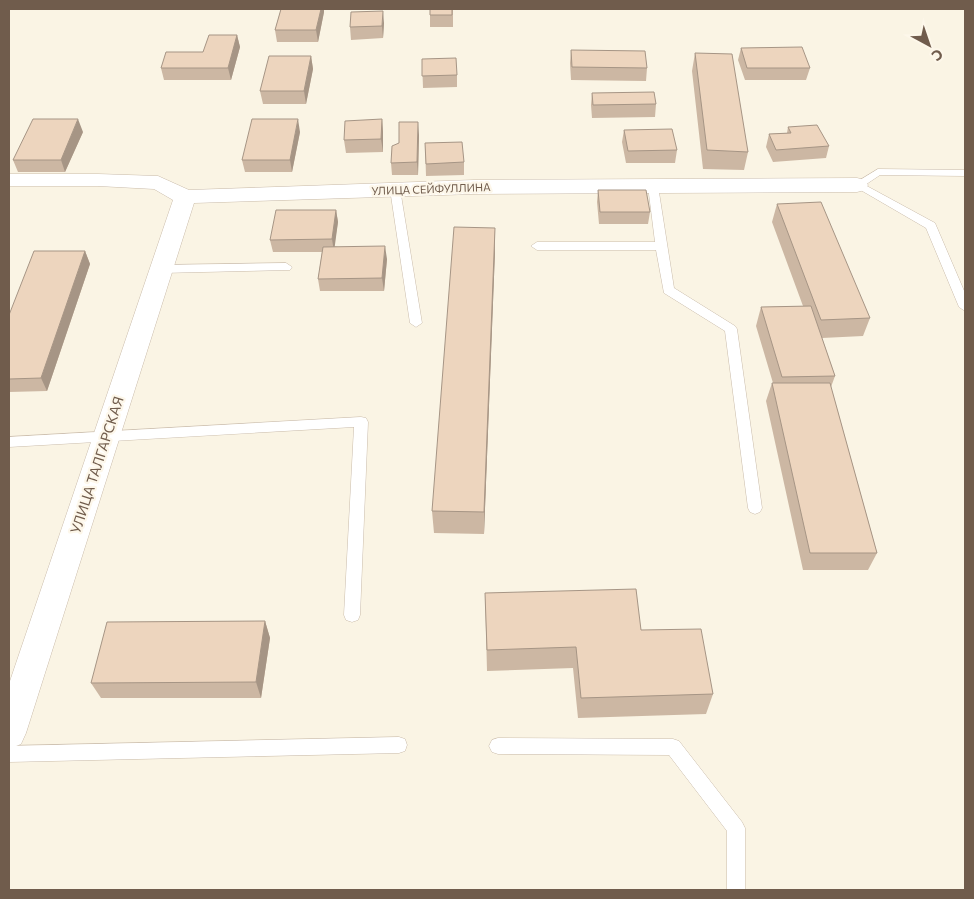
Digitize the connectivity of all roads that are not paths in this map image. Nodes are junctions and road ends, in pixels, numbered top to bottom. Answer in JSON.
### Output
{"nodes":[{"id":1,"x":965,"y":173,"type":"edge"},
{"id":2,"x":9,"y":180,"type":"edge"},
{"id":3,"x":857,"y":185,"type":"junction"},
{"id":4,"x":652,"y":186,"type":"junction"},
{"id":5,"x":396,"y":189,"type":"junction"},
{"id":6,"x":185,"y":197,"type":"junction"},
{"id":7,"x":537,"y":246,"type":"dead end"},
{"id":8,"x":661,"y":246,"type":"junction"},
{"id":9,"x":286,"y":267,"type":"dead end"},
{"id":10,"x":161,"y":269,"type":"junction"},
{"id":11,"x":965,"y":307,"type":"edge"},
{"id":12,"x":416,"y":324,"type":"dead end"},
{"id":13,"x":106,"y":437,"type":"junction"},
{"id":14,"x":9,"y":442,"type":"edge"},
{"id":15,"x":755,"y":508,"type":"dead end"},
{"id":16,"x":352,"y":615,"type":"dead end"},
{"id":17,"x":9,"y":733,"type":"edge"},
{"id":18,"x":399,"y":745,"type":"dead end"},
{"id":19,"x":498,"y":746,"type":"dead end"},
{"id":20,"x":9,"y":754,"type":"edge"},
{"id":21,"x":736,"y":890,"type":"edge"}],
"edges":[{"from":1,"to":3,"type":"lane"},
{"from":2,"to":6,"type":"street","name":"УЛИЦА СЕЙФУЛЛИНА"},
{"from":3,"to":4,"type":"street","name":"УЛИЦА СЕЙФУЛЛИНА"},
{"from":3,"to":11,"type":"lane"},
{"from":4,"to":5,"type":"street","name":"УЛИЦА СЕЙФУЛЛИНА"},
{"from":4,"to":8,"type":"lane"},
{"from":5,"to":6,"type":"street","name":"УЛИЦА СЕЙФУЛЛИНА"},
{"from":5,"to":12,"type":"lane"},
{"from":6,"to":10,"type":"street","name":"УЛИЦА ТАЛГАРСКАЯ"},
{"from":7,"to":8,"type":"lane"},
{"from":8,"to":15,"type":"lane"},
{"from":9,"to":10,"type":"lane"},
{"from":10,"to":13,"type":"street","name":"УЛИЦА ТАЛГАРСКАЯ"},
{"from":13,"to":14,"type":"lane"},
{"from":13,"to":16,"type":"lane"},
{"from":13,"to":17,"type":"street","name":"УЛИЦА ТАЛГАРСКАЯ"},
{"from":18,"to":20,"type":"lane"},
{"from":19,"to":21,"type":"lane"}]}
